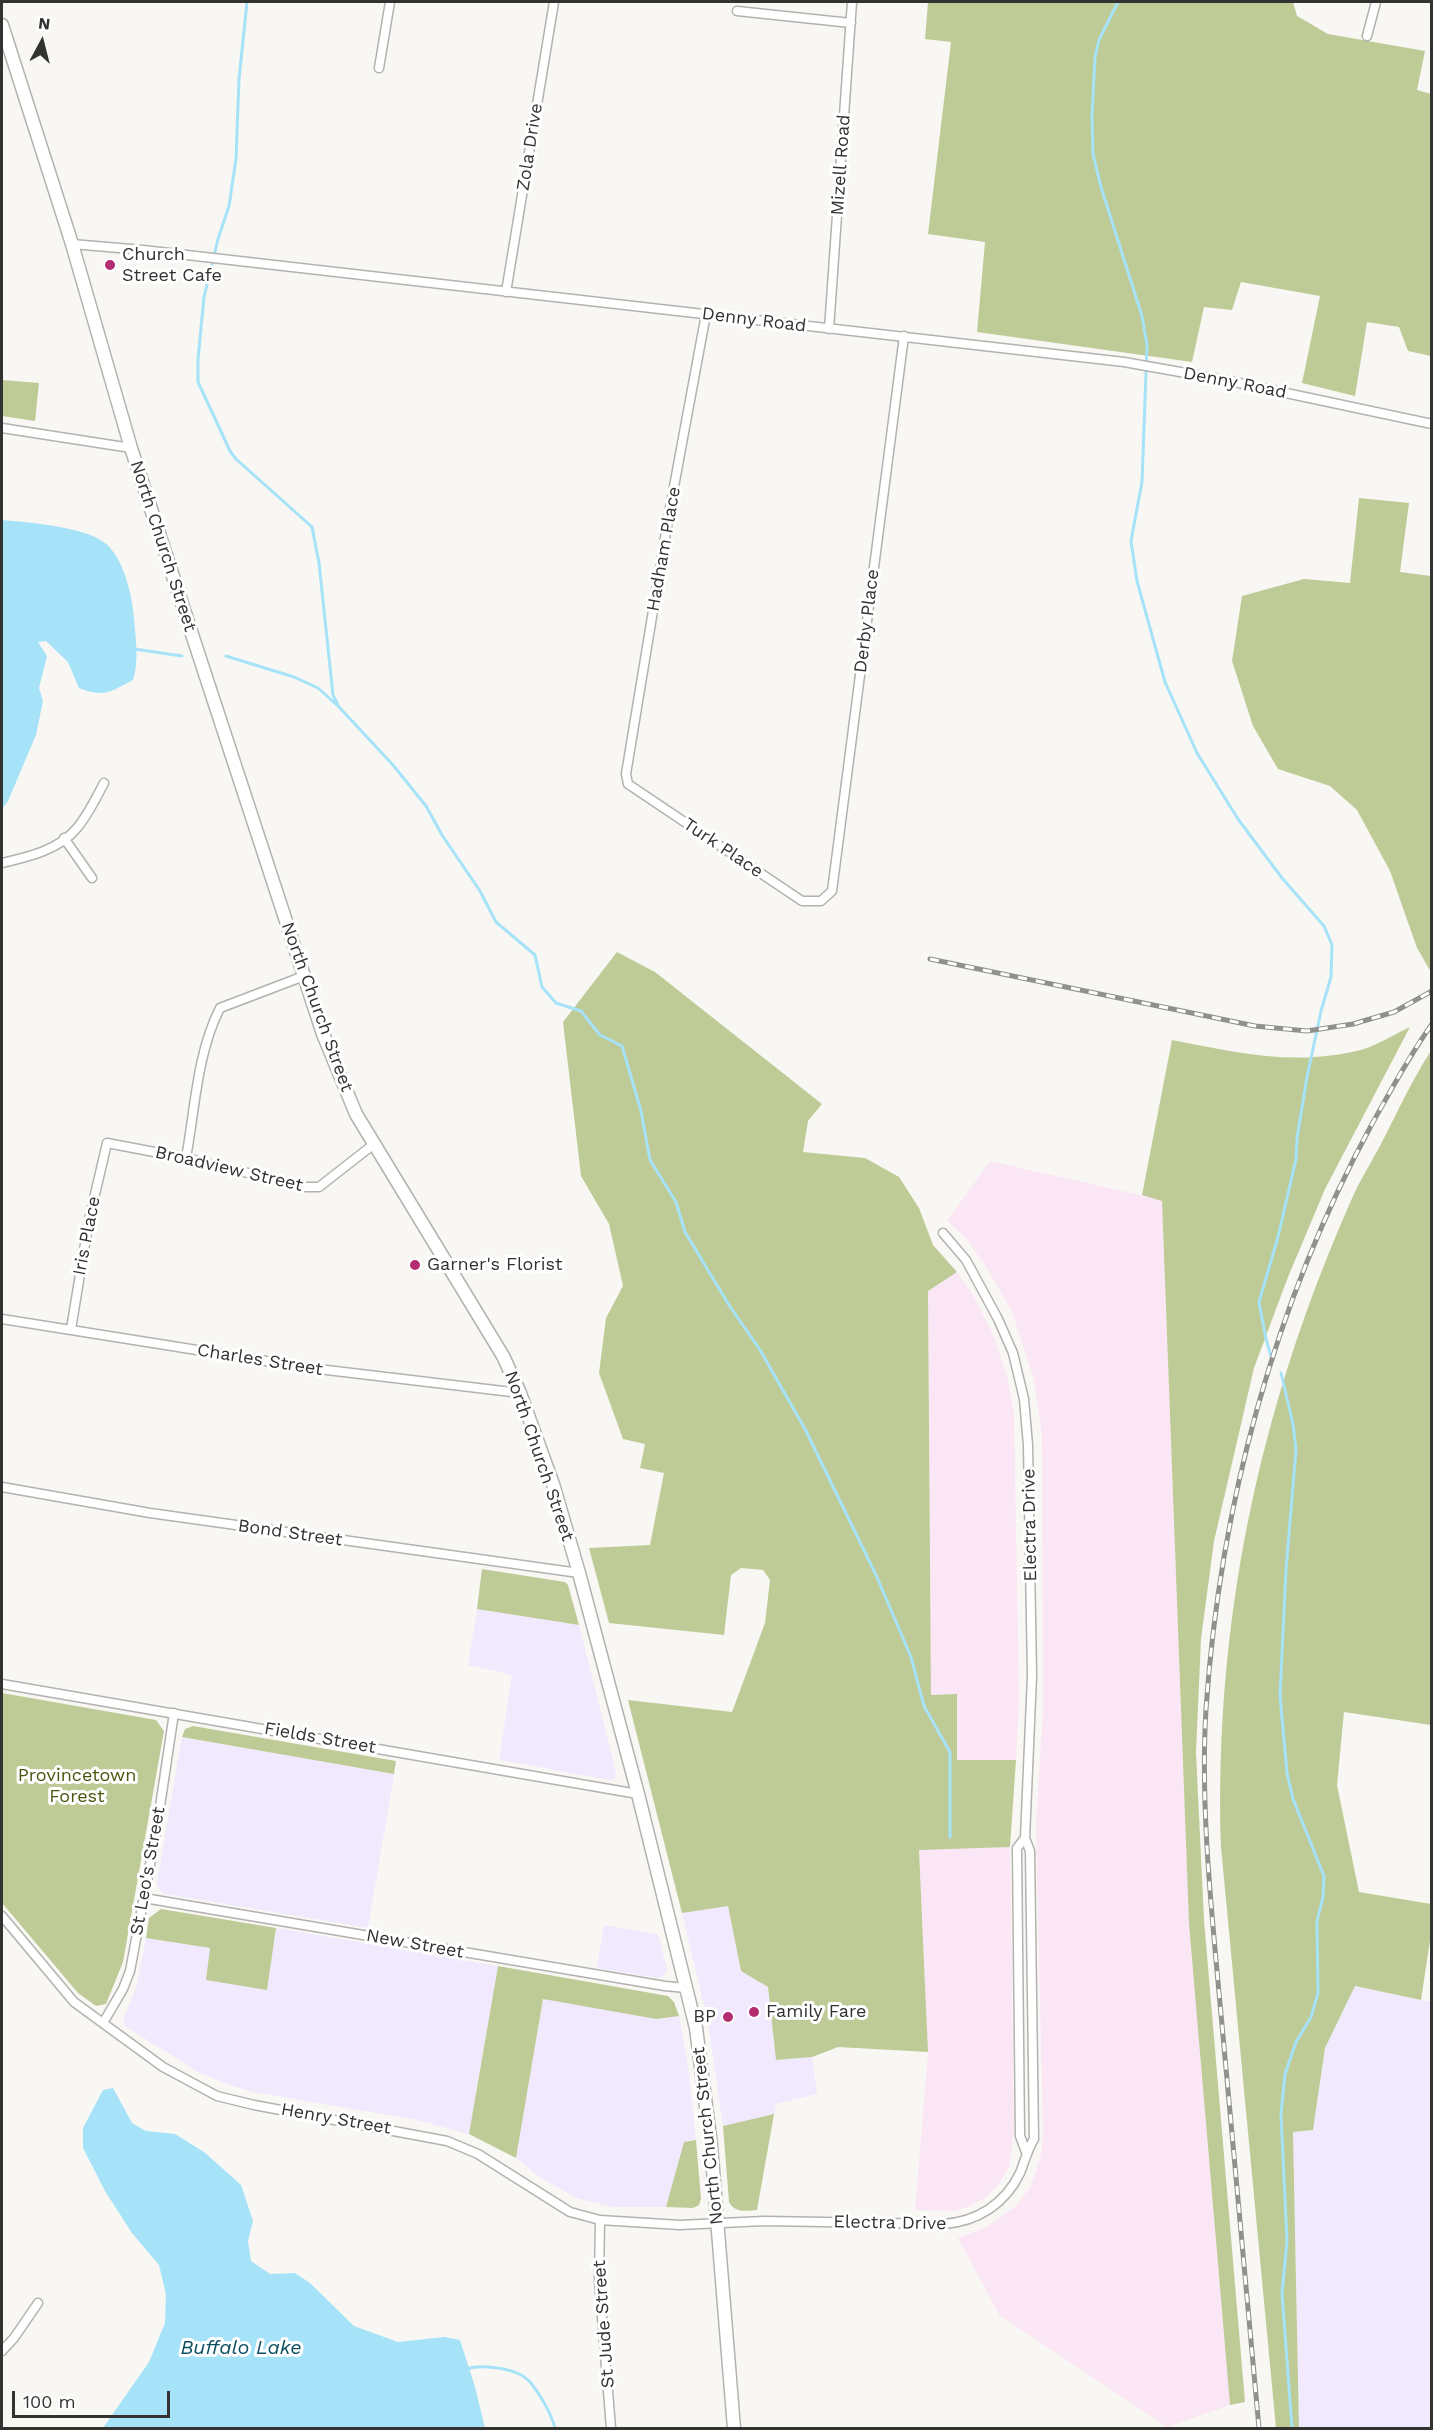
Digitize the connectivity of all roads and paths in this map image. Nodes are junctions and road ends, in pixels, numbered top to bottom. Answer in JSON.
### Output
{"nodes":[{"id":1,"x":390,"y":2,"type":"edge"},
{"id":2,"x":554,"y":2,"type":"edge"},
{"id":3,"x":852,"y":2,"type":"edge"},
{"id":4,"x":1376,"y":2,"type":"edge"},
{"id":5,"x":737,"y":11,"type":"dead end"},
{"id":6,"x":851,"y":23,"type":"junction"},
{"id":7,"x":2,"y":25,"type":"edge"},
{"id":8,"x":1367,"y":36,"type":"dead end"},
{"id":9,"x":379,"y":68,"type":"dead end"},
{"id":10,"x":72,"y":244,"type":"junction"},
{"id":11,"x":506,"y":292,"type":"junction"},
{"id":12,"x":706,"y":314,"type":"junction"},
{"id":13,"x":829,"y":329,"type":"junction"},
{"id":14,"x":904,"y":336,"type":"junction"},
{"id":15,"x":1431,"y":424,"type":"edge"},
{"id":16,"x":2,"y":428,"type":"edge"},
{"id":17,"x":131,"y":448,"type":"junction"},
{"id":18,"x":104,"y":783,"type":"dead end"},
{"id":19,"x":628,"y":784,"type":"joint"},
{"id":20,"x":64,"y":838,"type":"junction"},
{"id":21,"x":2,"y":863,"type":"edge"},
{"id":22,"x":92,"y":878,"type":"dead end"},
{"id":23,"x":821,"y":901,"type":"joint"},
{"id":24,"x":304,"y":976,"type":"junction"},
{"id":25,"x":107,"y":1143,"type":"joint"},
{"id":26,"x":374,"y":1144,"type":"junction"},
{"id":27,"x":186,"y":1158,"type":"junction"},
{"id":28,"x":944,"y":1233,"type":"dead end"},
{"id":29,"x":2,"y":1319,"type":"edge"},
{"id":30,"x":71,"y":1329,"type":"junction"},
{"id":31,"x":520,"y":1394,"type":"junction"},
{"id":32,"x":2,"y":1487,"type":"edge"},
{"id":33,"x":579,"y":1573,"type":"junction"},
{"id":34,"x":2,"y":1684,"type":"edge"},
{"id":35,"x":174,"y":1713,"type":"junction"},
{"id":36,"x":638,"y":1794,"type":"junction"},
{"id":37,"x":1024,"y":1838,"type":"junction"},
{"id":38,"x":144,"y":1898,"type":"junction"},
{"id":39,"x":2,"y":1916,"type":"edge"},
{"id":40,"x":686,"y":1988,"type":"junction"},
{"id":41,"x":103,"y":2023,"type":"junction"},
{"id":42,"x":1026,"y":2152,"type":"junction"},
{"id":43,"x":600,"y":2220,"type":"junction"},
{"id":44,"x":718,"y":2224,"type":"junction"},
{"id":45,"x":38,"y":2303,"type":"dead end"},
{"id":46,"x":2,"y":2351,"type":"edge"},
{"id":47,"x":611,"y":2428,"type":"edge"},
{"id":48,"x":734,"y":2428,"type":"edge"}],
"edges":[{"from":1,"to":9,"type":"street"},
{"from":2,"to":11,"type":"street","name":"Zola Drive"},
{"from":3,"to":6,"type":"street","name":"Mizell Road"},
{"from":4,"to":8,"type":"street"},
{"from":5,"to":6,"type":"street"},
{"from":6,"to":13,"type":"street","name":"Mizell Road"},
{"from":7,"to":10,"type":"main road","name":"North Church Street"},
{"from":10,"to":11,"type":"street","name":"Denny Road"},
{"from":10,"to":17,"type":"main road","name":"North Church Street"},
{"from":11,"to":12,"type":"street","name":"Denny Road"},
{"from":12,"to":13,"type":"street","name":"Denny Road"},
{"from":12,"to":19,"type":"street","name":"Hadham Place"},
{"from":13,"to":14,"type":"street","name":"Denny Road"},
{"from":14,"to":15,"type":"street","name":"Denny Road"},
{"from":14,"to":23,"type":"street","name":"Derby Place"},
{"from":16,"to":17,"type":"street"},
{"from":17,"to":24,"type":"main road","name":"North Church Street"},
{"from":18,"to":20,"type":"street"},
{"from":19,"to":23,"type":"street","name":"Turk Place"},
{"from":20,"to":21,"type":"street"},
{"from":20,"to":22,"type":"street"},
{"from":24,"to":26,"type":"main road","name":"North Church Street"},
{"from":24,"to":27,"type":"street"},
{"from":25,"to":27,"type":"street","name":"Broadview Street"},
{"from":25,"to":30,"type":"street","name":"Iris Place"},
{"from":26,"to":27,"type":"street","name":"Broadview Street"},
{"from":26,"to":31,"type":"main road","name":"North Church Street"},
{"from":28,"to":37,"type":"street","name":"Electra Drive"},
{"from":29,"to":30,"type":"street","name":"Charles Street"},
{"from":30,"to":31,"type":"street","name":"Charles Street"},
{"from":31,"to":33,"type":"main road","name":"North Church Street"},
{"from":32,"to":33,"type":"street","name":"Bond Street"},
{"from":33,"to":36,"type":"main road","name":"North Church Street"},
{"from":34,"to":35,"type":"street","name":"Fields Street"},
{"from":35,"to":36,"type":"street","name":"Fields Street"},
{"from":35,"to":38,"type":"street","name":"St Leo's Street"},
{"from":36,"to":40,"type":"main road","name":"North Church Street"},
{"from":37,"to":42,"type":"street","name":"Electra Drive"},
{"from":37,"to":42,"type":"street","name":"Electra Drive"},
{"from":38,"to":40,"type":"street","name":"New Street"},
{"from":38,"to":41,"type":"street","name":"St Leo's Street"},
{"from":39,"to":41,"type":"street","name":"Henry Street"},
{"from":40,"to":44,"type":"main road","name":"North Church Street"},
{"from":41,"to":43,"type":"street","name":"Henry Street"},
{"from":42,"to":44,"type":"street","name":"Electra Drive"},
{"from":43,"to":44,"type":"street","name":"Henry Street"},
{"from":43,"to":47,"type":"street","name":"St Jude Street"},
{"from":44,"to":48,"type":"main road","name":"North Church Street"},
{"from":45,"to":46,"type":"street"}]}
